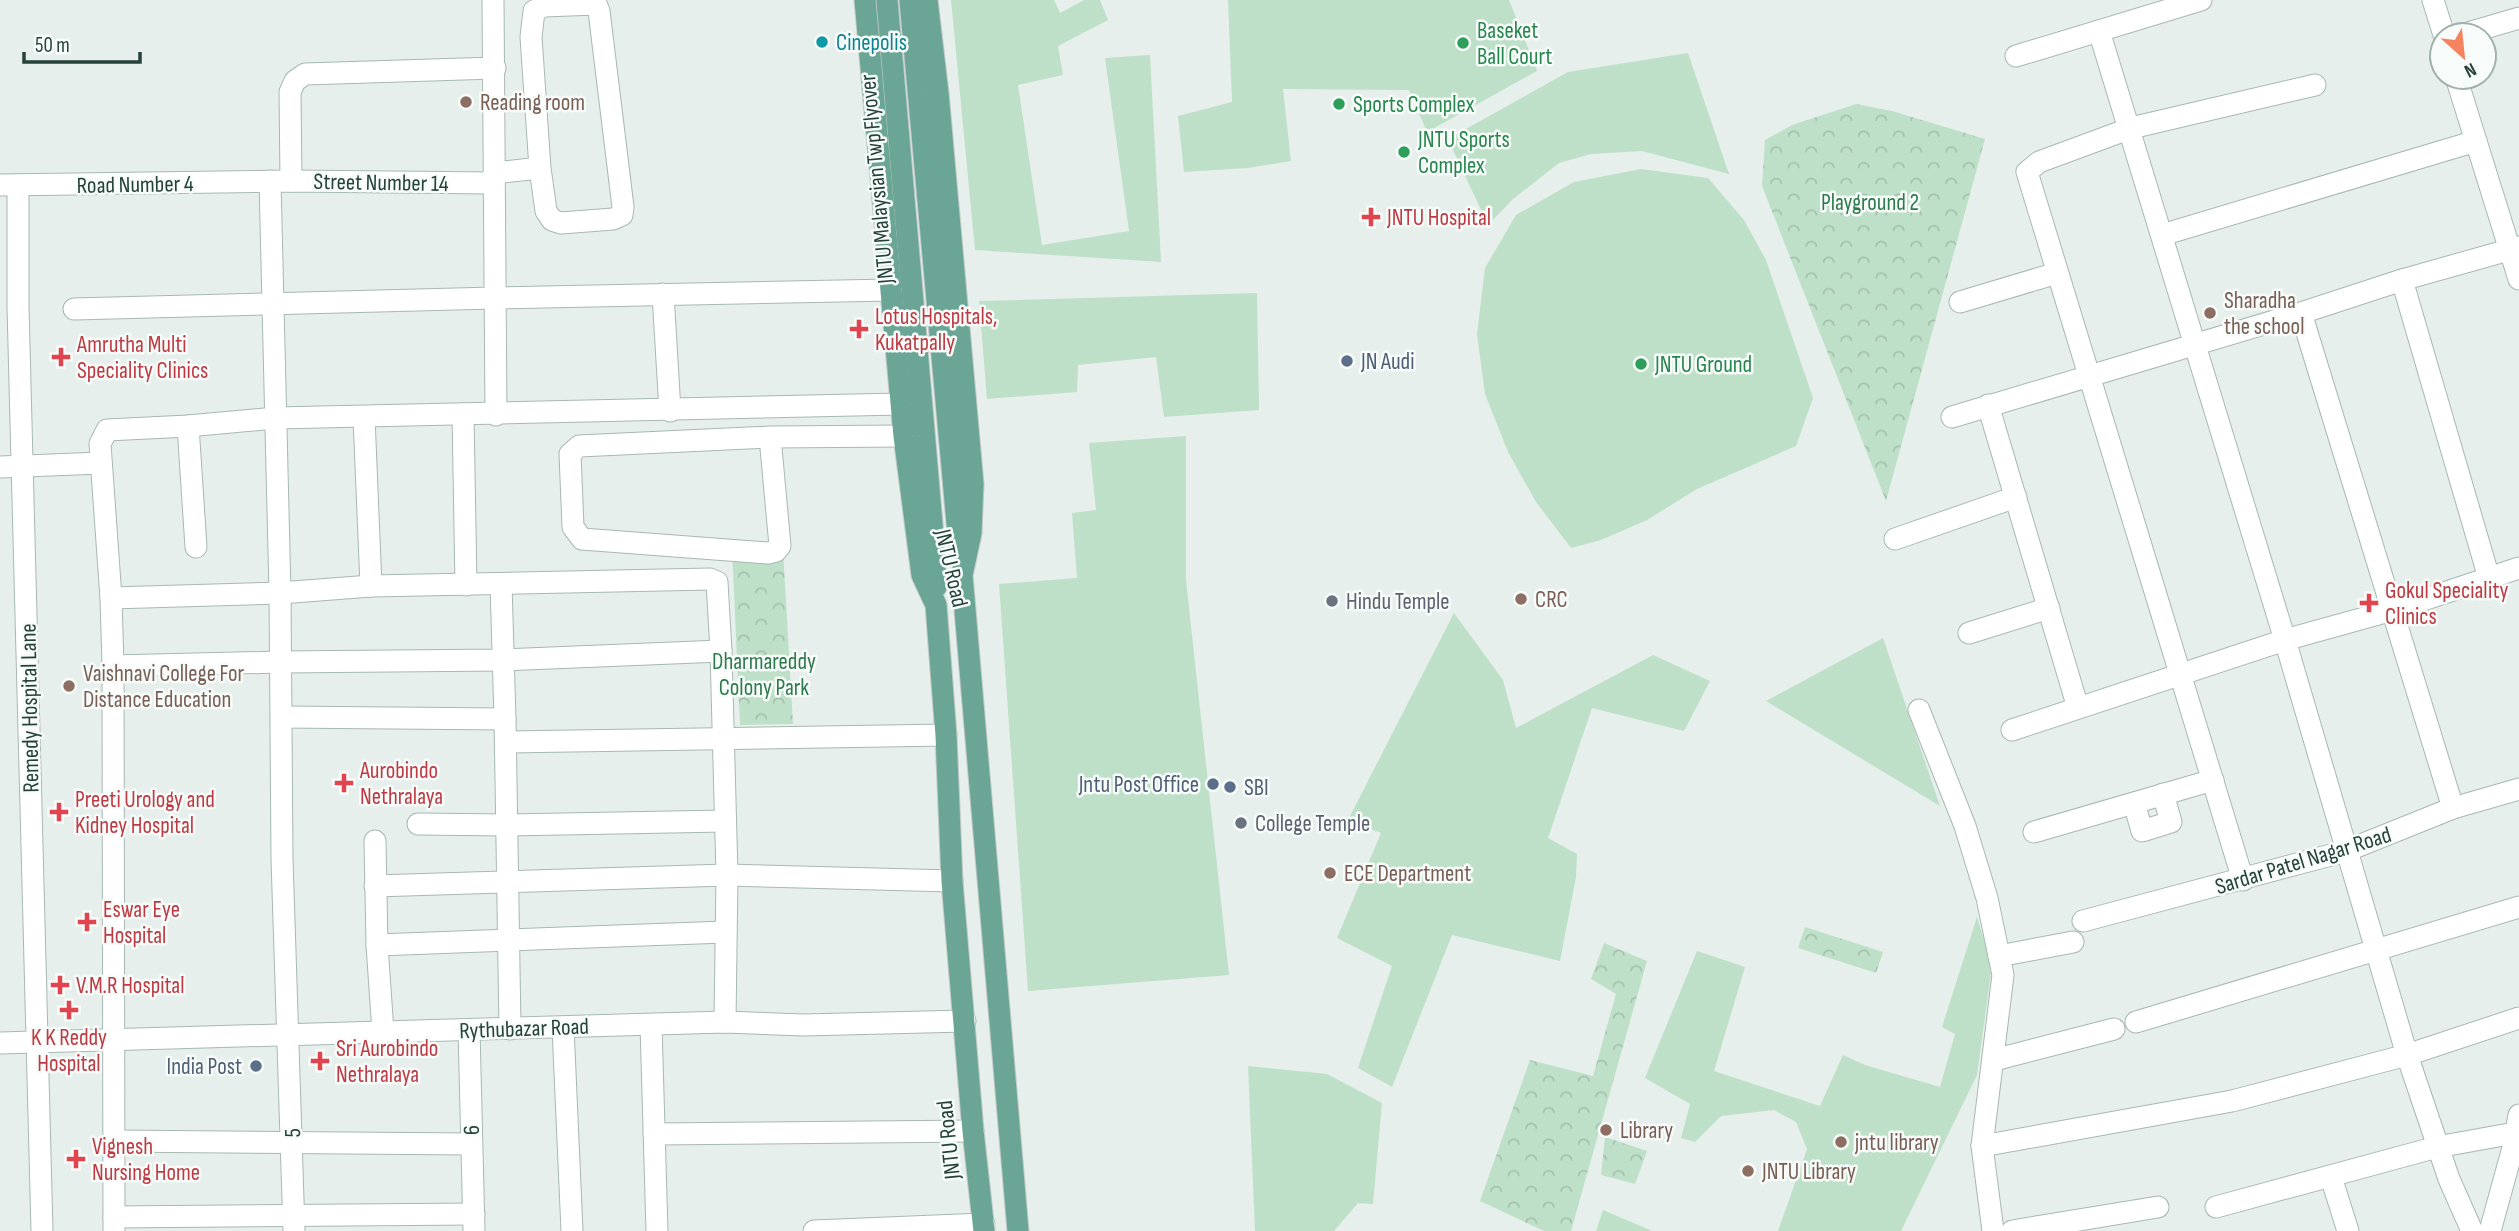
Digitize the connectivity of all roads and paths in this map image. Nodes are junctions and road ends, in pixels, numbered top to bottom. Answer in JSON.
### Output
{"nodes":[{"id":1,"x":494,"y":0,"type":"edge"},
{"id":2,"x":865,"y":0,"type":"edge"},
{"id":3,"x":887,"y":0,"type":"edge"},
{"id":4,"x":910,"y":0,"type":"edge"},
{"id":5,"x":927,"y":0,"type":"edge"},
{"id":6,"x":2201,"y":0,"type":"edge"},
{"id":7,"x":2433,"y":0,"type":"edge"},
{"id":8,"x":2519,"y":18,"type":"edge"},
{"id":9,"x":2440,"y":21,"type":"edge"},
{"id":10,"x":2498,"y":24,"type":"edge"},
{"id":11,"x":2099,"y":31,"type":"junction"},
{"id":12,"x":2016,"y":56,"type":"dead end"},
{"id":13,"x":495,"y":68,"type":"junction"},
{"id":14,"x":2315,"y":85,"type":"dead end"},
{"id":15,"x":2460,"y":91,"type":"edge"},
{"id":16,"x":2131,"y":128,"type":"junction"},
{"id":17,"x":2476,"y":141,"type":"junction"},
{"id":18,"x":540,"y":168,"type":"junction"},
{"id":19,"x":493,"y":178,"type":"junction"},
{"id":20,"x":270,"y":181,"type":"junction"},
{"id":21,"x":292,"y":181,"type":"junction"},
{"id":22,"x":9,"y":185,"type":"edge"},
{"id":23,"x":2162,"y":235,"type":"junction"},
{"id":24,"x":2515,"y":248,"type":"edge"},
{"id":25,"x":2057,"y":273,"type":"junction"},
{"id":26,"x":2402,"y":279,"type":"junction"},
{"id":27,"x":2519,"y":279,"type":"edge"},
{"id":28,"x":891,"y":290,"type":"junction"},
{"id":29,"x":663,"y":294,"type":"junction"},
{"id":30,"x":494,"y":298,"type":"junction"},
{"id":31,"x":1959,"y":302,"type":"dead end"},
{"id":32,"x":274,"y":303,"type":"junction"},
{"id":33,"x":74,"y":309,"type":"dead end"},
{"id":34,"x":2301,"y":313,"type":"junction"},
{"id":35,"x":2194,"y":343,"type":"junction"},
{"id":36,"x":2088,"y":375,"type":"junction"},
{"id":37,"x":901,"y":404,"type":"junction"},
{"id":38,"x":1988,"y":405,"type":"junction"},
{"id":39,"x":670,"y":411,"type":"junction"},
{"id":40,"x":463,"y":414,"type":"junction"},
{"id":41,"x":496,"y":415,"type":"junction"},
{"id":42,"x":364,"y":417,"type":"junction"},
{"id":43,"x":1952,"y":417,"type":"dead end"},
{"id":44,"x":276,"y":418,"type":"junction"},
{"id":45,"x":188,"y":426,"type":"junction"},
{"id":46,"x":904,"y":436,"type":"junction"},
{"id":47,"x":770,"y":437,"type":"junction"},
{"id":48,"x":102,"y":463,"type":"junction"},
{"id":49,"x":24,"y":465,"type":"junction"},
{"id":50,"x":0,"y":467,"type":"edge"},
{"id":51,"x":2016,"y":497,"type":"junction"},
{"id":52,"x":1895,"y":539,"type":"dead end"},
{"id":53,"x":196,"y":547,"type":"dead end"},
{"id":54,"x":2519,"y":568,"type":"edge"},
{"id":55,"x":962,"y":575,"type":"junction"},
{"id":56,"x":2489,"y":578,"type":"junction"},
{"id":57,"x":466,"y":584,"type":"junction"},
{"id":58,"x":501,"y":584,"type":"junction"},
{"id":59,"x":371,"y":586,"type":"junction"},
{"id":60,"x":280,"y":593,"type":"junction"},
{"id":61,"x":111,"y":598,"type":"junction"},
{"id":62,"x":936,"y":605,"type":"junction"},
{"id":63,"x":2049,"y":608,"type":"junction"},
{"id":64,"x":2393,"y":610,"type":"junction"},
{"id":65,"x":1969,"y":633,"type":"dead end"},
{"id":66,"x":2285,"y":640,"type":"junction"},
{"id":67,"x":721,"y":652,"type":"junction"},
{"id":68,"x":503,"y":660,"type":"junction"},
{"id":69,"x":281,"y":662,"type":"junction"},
{"id":70,"x":113,"y":666,"type":"junction"},
{"id":71,"x":2181,"y":673,"type":"junction"},
{"id":72,"x":2078,"y":708,"type":"junction"},
{"id":73,"x":1919,"y":710,"type":"dead end"},
{"id":74,"x":282,"y":717,"type":"junction"},
{"id":75,"x":505,"y":719,"type":"junction"},
{"id":76,"x":2012,"y":730,"type":"dead end"},
{"id":77,"x":946,"y":735,"type":"junction"},
{"id":78,"x":723,"y":738,"type":"junction"},
{"id":79,"x":506,"y":742,"type":"junction"},
{"id":80,"x":2213,"y":780,"type":"junction"},
{"id":81,"x":2519,"y":789,"type":"edge"},
{"id":82,"x":2163,"y":794,"type":"junction"},
{"id":83,"x":2134,"y":803,"type":"junction"},
{"id":84,"x":2453,"y":808,"type":"junction"},
{"id":85,"x":725,"y":821,"type":"junction"},
{"id":86,"x":418,"y":824,"type":"dead end"},
{"id":87,"x":508,"y":825,"type":"junction"},
{"id":88,"x":2034,"y":832,"type":"dead end"},
{"id":89,"x":375,"y":841,"type":"dead end"},
{"id":90,"x":2346,"y":851,"type":"junction"},
{"id":91,"x":727,"y":875,"type":"junction"},
{"id":92,"x":952,"y":880,"type":"junction"},
{"id":93,"x":2243,"y":880,"type":"junction"},
{"id":94,"x":507,"y":883,"type":"junction"},
{"id":95,"x":375,"y":886,"type":"junction"},
{"id":96,"x":2519,"y":907,"type":"edge"},
{"id":97,"x":2083,"y":921,"type":"dead end"},
{"id":98,"x":726,"y":932,"type":"junction"},
{"id":99,"x":508,"y":941,"type":"junction"},
{"id":100,"x":2073,"y":942,"type":"dead end"},
{"id":101,"x":377,"y":945,"type":"junction"},
{"id":102,"x":2375,"y":950,"type":"junction"},
{"id":103,"x":1999,"y":956,"type":"junction"},
{"id":104,"x":2519,"y":1018,"type":"edge"},
{"id":105,"x":725,"y":1021,"type":"junction"},
{"id":106,"x":965,"y":1021,"type":"junction"},
{"id":107,"x":2136,"y":1022,"type":"dead end"},
{"id":108,"x":651,"y":1025,"type":"junction"},
{"id":109,"x":563,"y":1027,"type":"junction"},
{"id":110,"x":510,"y":1029,"type":"junction"},
{"id":111,"x":2114,"y":1029,"type":"dead end"},
{"id":112,"x":469,"y":1030,"type":"junction"},
{"id":113,"x":383,"y":1032,"type":"junction"},
{"id":114,"x":289,"y":1035,"type":"junction"},
{"id":115,"x":113,"y":1039,"type":"junction"},
{"id":116,"x":37,"y":1042,"type":"junction"},
{"id":117,"x":0,"y":1043,"type":"edge"},
{"id":118,"x":2407,"y":1055,"type":"junction"},
{"id":119,"x":1994,"y":1060,"type":"junction"},
{"id":120,"x":2517,"y":1124,"type":"edge"},
{"id":121,"x":972,"y":1131,"type":"junction"},
{"id":122,"x":654,"y":1134,"type":"junction"},
{"id":123,"x":113,"y":1141,"type":"junction"},
{"id":124,"x":292,"y":1142,"type":"junction"},
{"id":125,"x":471,"y":1144,"type":"junction"},
{"id":126,"x":1982,"y":1146,"type":"junction"},
{"id":127,"x":2437,"y":1147,"type":"junction"},
{"id":128,"x":2331,"y":1177,"type":"junction"},
{"id":129,"x":2158,"y":1207,"type":"dead end"},
{"id":130,"x":2216,"y":1207,"type":"dead end"},
{"id":131,"x":474,"y":1222,"type":"edge"},
{"id":132,"x":294,"y":1223,"type":"edge"},
{"id":133,"x":114,"y":1224,"type":"edge"},
{"id":134,"x":984,"y":1228,"type":"edge"},
{"id":135,"x":42,"y":1231,"type":"edge"},
{"id":136,"x":572,"y":1231,"type":"edge"},
{"id":137,"x":657,"y":1231,"type":"edge"},
{"id":138,"x":814,"y":1231,"type":"edge"},
{"id":139,"x":1018,"y":1231,"type":"edge"},
{"id":140,"x":1993,"y":1231,"type":"edge"},
{"id":141,"x":2012,"y":1231,"type":"edge"},
{"id":142,"x":2348,"y":1231,"type":"edge"},
{"id":143,"x":2472,"y":1231,"type":"edge"},
{"id":144,"x":2490,"y":1231,"type":"edge"}],
"edges":[{"from":1,"to":13,"type":"street"},
{"from":2,"to":28,"type":"main road","name":"JNTU Road"},
{"from":3,"to":62,"type":"main road","name":"JNTU Malaysian Twp Flyover"},
{"from":4,"to":55,"type":"main road"},
{"from":5,"to":55,"type":"main road","name":"JNTU Road"},
{"from":6,"to":11,"type":"street"},
{"from":7,"to":9,"type":"street"},
{"from":8,"to":10,"type":"street"},
{"from":11,"to":12,"type":"street"},
{"from":11,"to":16,"type":"street"},
{"from":13,"to":19,"type":"street"},
{"from":13,"to":21,"type":"street"},
{"from":14,"to":16,"type":"street"},
{"from":15,"to":17,"type":"street"},
{"from":16,"to":23,"type":"street"},
{"from":16,"to":25,"type":"street"},
{"from":17,"to":23,"type":"street"},
{"from":17,"to":24,"type":"street"},
{"from":18,"to":18,"type":"street"},
{"from":18,"to":19,"type":"street","name":"Street Number 14"},
{"from":19,"to":21,"type":"street","name":"Street Number 14"},
{"from":19,"to":30,"type":"street"},
{"from":20,"to":21,"type":"street","name":"Street Number 14"},
{"from":20,"to":22,"type":"street","name":"Road Number 4"},
{"from":20,"to":32,"type":"street","name":"5"},
{"from":22,"to":49,"type":"street","name":"Remedy Hospital Lane"},
{"from":23,"to":35,"type":"street"},
{"from":24,"to":26,"type":"street"},
{"from":24,"to":27,"type":"street"},
{"from":25,"to":31,"type":"street"},
{"from":25,"to":36,"type":"street"},
{"from":26,"to":34,"type":"street"},
{"from":26,"to":56,"type":"street"},
{"from":28,"to":29,"type":"street"},
{"from":28,"to":37,"type":"main road","name":"JNTU Road"},
{"from":29,"to":30,"type":"street"},
{"from":29,"to":39,"type":"street"},
{"from":30,"to":32,"type":"street"},
{"from":30,"to":41,"type":"street"},
{"from":32,"to":33,"type":"street"},
{"from":32,"to":44,"type":"street","name":"5"},
{"from":34,"to":35,"type":"street"},
{"from":34,"to":64,"type":"street"},
{"from":35,"to":36,"type":"street"},
{"from":35,"to":66,"type":"street"},
{"from":36,"to":38,"type":"street"},
{"from":36,"to":71,"type":"street"},
{"from":37,"to":39,"type":"street"},
{"from":37,"to":46,"type":"main road","name":"JNTU Road"},
{"from":38,"to":43,"type":"street"},
{"from":38,"to":51,"type":"street"},
{"from":39,"to":41,"type":"street"},
{"from":40,"to":41,"type":"street"},
{"from":40,"to":42,"type":"street"},
{"from":40,"to":57,"type":"street"},
{"from":42,"to":44,"type":"street"},
{"from":42,"to":59,"type":"street"},
{"from":44,"to":45,"type":"street"},
{"from":44,"to":60,"type":"street","name":"5"},
{"from":45,"to":48,"type":"street"},
{"from":45,"to":53,"type":"street"},
{"from":46,"to":47,"type":"street"},
{"from":46,"to":62,"type":"main road","name":"JNTU Road"},
{"from":47,"to":47,"type":"street"},
{"from":48,"to":49,"type":"street"},
{"from":48,"to":61,"type":"street"},
{"from":49,"to":50,"type":"street"},
{"from":49,"to":116,"type":"street","name":"Remedy Hospital Lane"},
{"from":51,"to":52,"type":"street"},
{"from":51,"to":63,"type":"street"},
{"from":54,"to":56,"type":"street"},
{"from":55,"to":139,"type":"main road","name":"JNTU Road"},
{"from":56,"to":64,"type":"street"},
{"from":57,"to":58,"type":"street"},
{"from":57,"to":59,"type":"street"},
{"from":58,"to":67,"type":"street"},
{"from":58,"to":68,"type":"street"},
{"from":59,"to":60,"type":"street"},
{"from":60,"to":61,"type":"street"},
{"from":60,"to":69,"type":"street","name":"5"},
{"from":61,"to":70,"type":"street"},
{"from":62,"to":77,"type":"main road","name":"JNTU Road"},
{"from":63,"to":65,"type":"street"},
{"from":63,"to":72,"type":"street"},
{"from":64,"to":66,"type":"street"},
{"from":64,"to":84,"type":"street"},
{"from":66,"to":71,"type":"street"},
{"from":66,"to":90,"type":"street"},
{"from":67,"to":68,"type":"street"},
{"from":67,"to":78,"type":"street"},
{"from":68,"to":69,"type":"street"},
{"from":68,"to":75,"type":"street"},
{"from":69,"to":70,"type":"street"},
{"from":69,"to":74,"type":"street","name":"5"},
{"from":70,"to":115,"type":"street"},
{"from":71,"to":72,"type":"street"},
{"from":71,"to":80,"type":"street"},
{"from":72,"to":76,"type":"street"},
{"from":73,"to":103,"type":"street"},
{"from":74,"to":75,"type":"street"},
{"from":74,"to":114,"type":"street","name":"5"},
{"from":75,"to":79,"type":"street"},
{"from":77,"to":78,"type":"street"},
{"from":77,"to":92,"type":"main road","name":"JNTU Road"},
{"from":78,"to":79,"type":"street"},
{"from":78,"to":85,"type":"street"},
{"from":79,"to":87,"type":"street"},
{"from":80,"to":82,"type":"street"},
{"from":80,"to":93,"type":"street"},
{"from":81,"to":84,"type":"street","name":"Sardar Patel Nagar Road"},
{"from":82,"to":83,"type":"street"},
{"from":82,"to":83,"type":"street"},
{"from":83,"to":88,"type":"street"},
{"from":84,"to":90,"type":"street","name":"Sardar Patel Nagar Road"},
{"from":85,"to":87,"type":"street"},
{"from":85,"to":91,"type":"street"},
{"from":86,"to":87,"type":"street"},
{"from":87,"to":94,"type":"street"},
{"from":89,"to":95,"type":"street"},
{"from":90,"to":93,"type":"street","name":"Sardar Patel Nagar Road"},
{"from":90,"to":102,"type":"street"},
{"from":91,"to":92,"type":"street"},
{"from":91,"to":94,"type":"street"},
{"from":91,"to":98,"type":"street"},
{"from":92,"to":106,"type":"main road","name":"JNTU Road"},
{"from":93,"to":97,"type":"street","name":"Sardar Patel Nagar Road"},
{"from":94,"to":95,"type":"street"},
{"from":94,"to":99,"type":"street"},
{"from":95,"to":101,"type":"street"},
{"from":96,"to":102,"type":"street"},
{"from":98,"to":99,"type":"street"},
{"from":98,"to":105,"type":"street"},
{"from":99,"to":101,"type":"street"},
{"from":99,"to":110,"type":"street"},
{"from":100,"to":103,"type":"street"},
{"from":101,"to":113,"type":"street"},
{"from":102,"to":107,"type":"street"},
{"from":102,"to":118,"type":"street"},
{"from":103,"to":119,"type":"street"},
{"from":104,"to":118,"type":"street"},
{"from":105,"to":106,"type":"street","name":"Rythubazar Road"},
{"from":105,"to":108,"type":"street","name":"Rythubazar Road"},
{"from":106,"to":121,"type":"main road","name":"JNTU Road"},
{"from":108,"to":109,"type":"street","name":"Rythubazar Road"},
{"from":108,"to":122,"type":"street"},
{"from":109,"to":110,"type":"street","name":"Rythubazar Road"},
{"from":109,"to":136,"type":"street"},
{"from":110,"to":112,"type":"street","name":"Rythubazar Road"},
{"from":111,"to":119,"type":"street"},
{"from":112,"to":113,"type":"street","name":"Rythubazar Road"},
{"from":112,"to":125,"type":"street","name":"6"},
{"from":113,"to":114,"type":"street","name":"Rythubazar Road"},
{"from":114,"to":115,"type":"street","name":"Rythubazar Road"},
{"from":114,"to":124,"type":"street","name":"5"},
{"from":115,"to":116,"type":"street","name":"Rythubazar Road"},
{"from":115,"to":123,"type":"street"},
{"from":116,"to":117,"type":"street","name":"Rythubazar Road"},
{"from":116,"to":135,"type":"street","name":"Remedy Hospital Lane"},
{"from":118,"to":126,"type":"street"},
{"from":118,"to":127,"type":"street"},
{"from":119,"to":126,"type":"street"},
{"from":120,"to":127,"type":"street"},
{"from":120,"to":144,"type":"street"},
{"from":121,"to":122,"type":"street"},
{"from":121,"to":134,"type":"main road","name":"JNTU Road"},
{"from":122,"to":137,"type":"street"},
{"from":123,"to":124,"type":"street"},
{"from":123,"to":133,"type":"street"},
{"from":124,"to":125,"type":"street"},
{"from":124,"to":132,"type":"street","name":"5"},
{"from":125,"to":131,"type":"street","name":"6"},
{"from":126,"to":140,"type":"street"},
{"from":127,"to":128,"type":"street"},
{"from":127,"to":143,"type":"street"},
{"from":128,"to":130,"type":"street"},
{"from":128,"to":142,"type":"street"},
{"from":129,"to":141,"type":"street"},
{"from":131,"to":132,"type":"street"},
{"from":132,"to":133,"type":"street"},
{"from":134,"to":138,"type":"street"}]}
